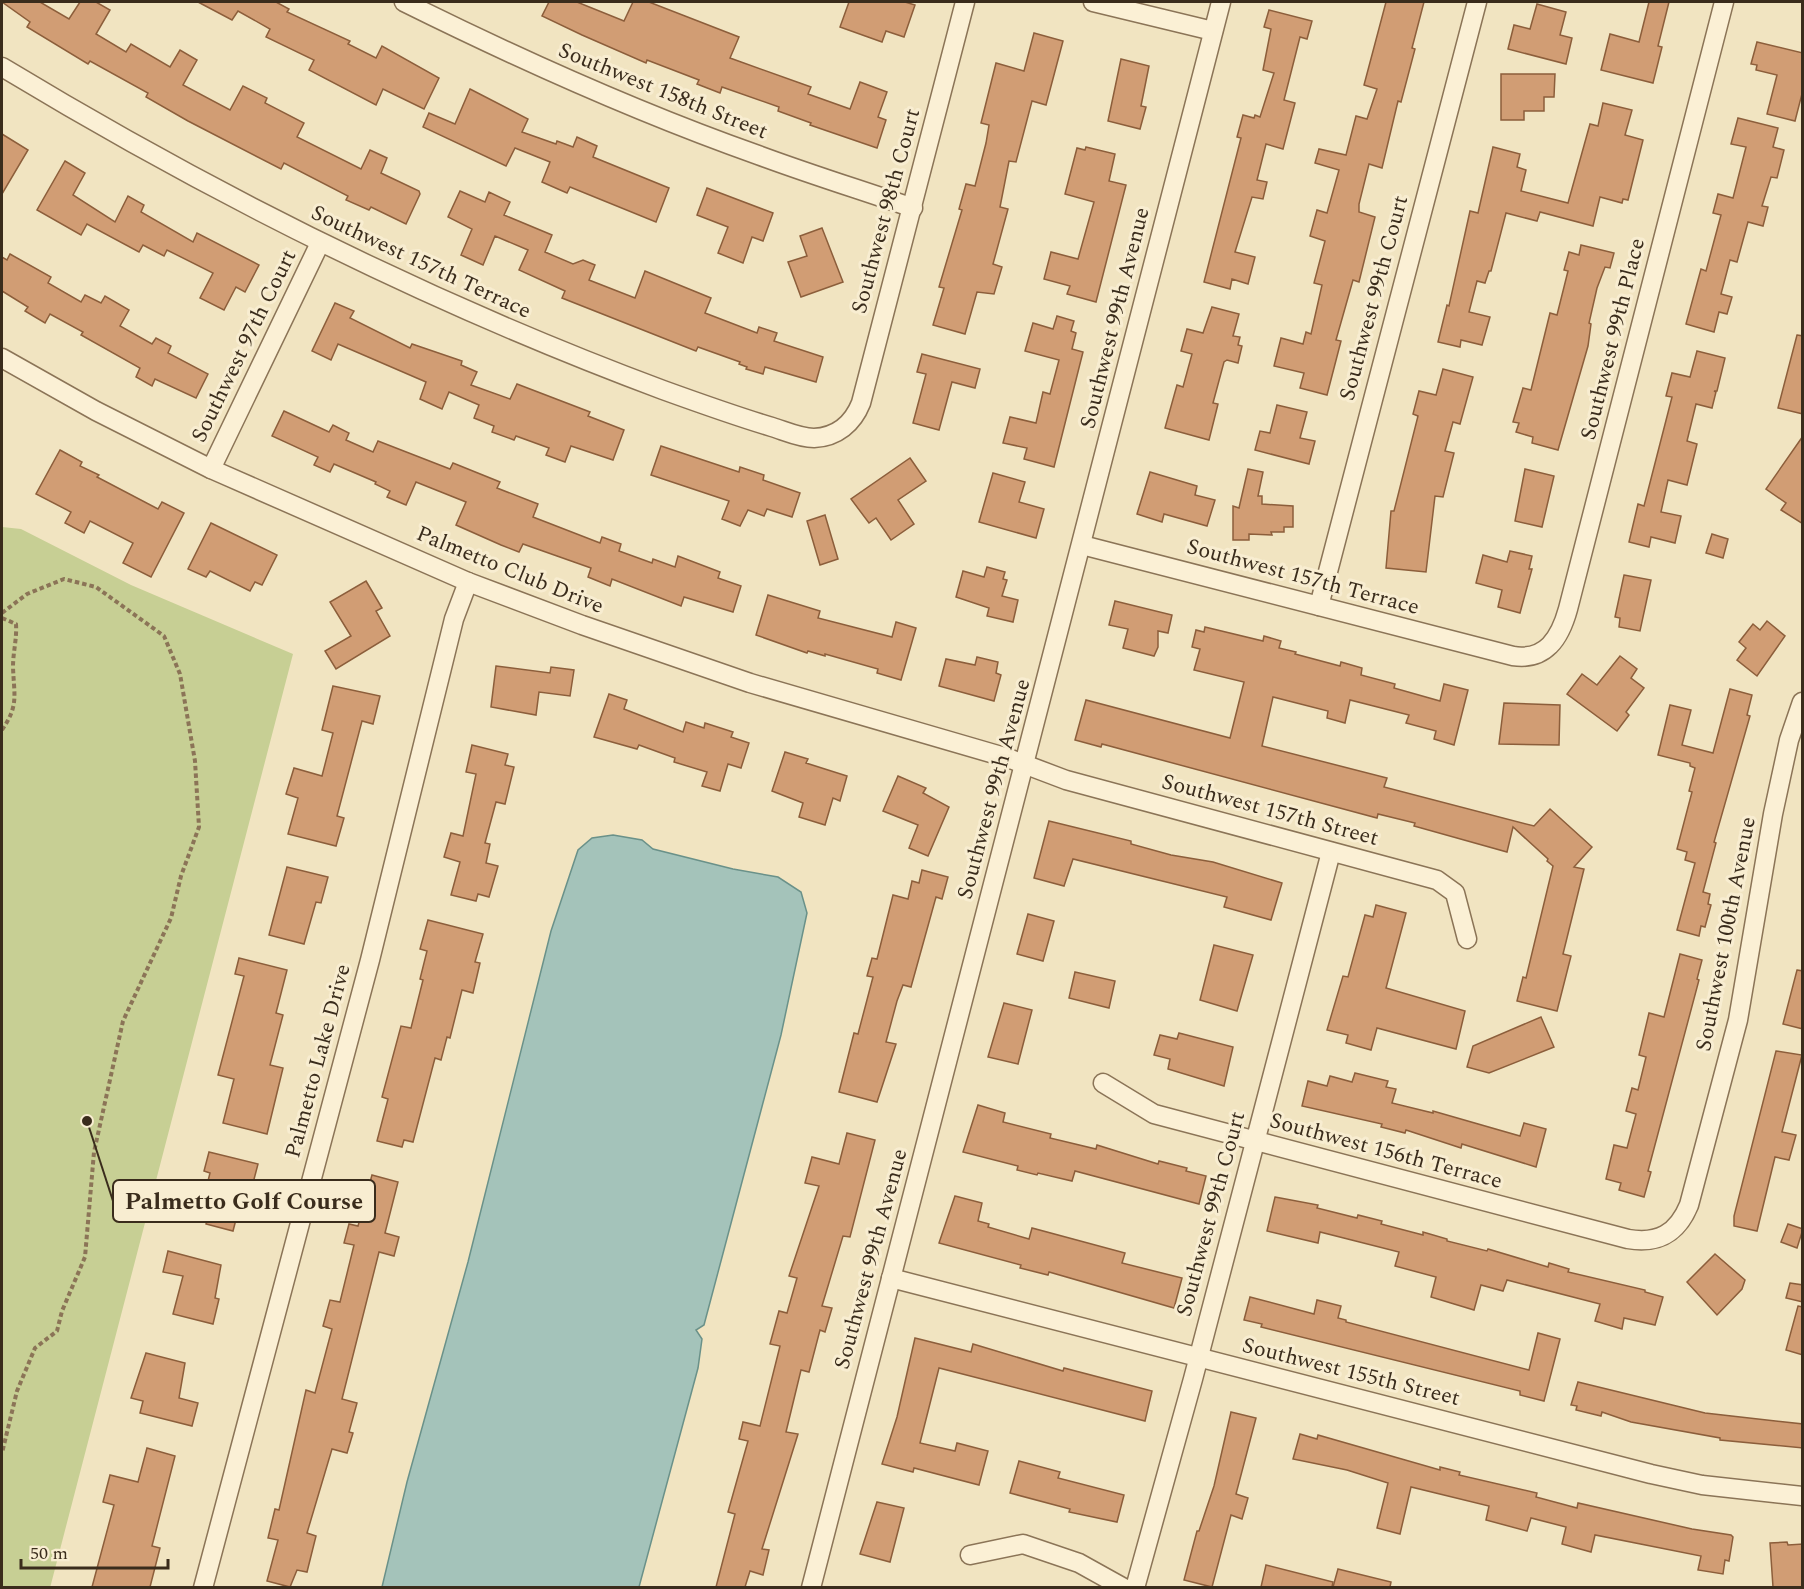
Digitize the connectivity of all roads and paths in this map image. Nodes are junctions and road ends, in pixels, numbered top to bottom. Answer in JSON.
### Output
{"nodes":[{"id":1,"x":404,"y":2,"type":"edge"},
{"id":2,"x":965,"y":2,"type":"edge"},
{"id":3,"x":1093,"y":2,"type":"edge"},
{"id":4,"x":1221,"y":2,"type":"edge"},
{"id":5,"x":1477,"y":2,"type":"edge"},
{"id":6,"x":1724,"y":2,"type":"edge"},
{"id":7,"x":1213,"y":32,"type":"junction"},
{"id":8,"x":2,"y":67,"type":"edge"},
{"id":9,"x":913,"y":208,"type":"junction"},
{"id":10,"x":320,"y":243,"type":"junction"},
{"id":11,"x":2,"y":358,"type":"edge"},
{"id":12,"x":843,"y":428,"type":"joint"},
{"id":13,"x":211,"y":469,"type":"junction"},
{"id":14,"x":1082,"y":545,"type":"junction"},
{"id":15,"x":468,"y":582,"type":"junction"},
{"id":16,"x":1319,"y":606,"type":"junction"},
{"id":17,"x":2,"y":613,"type":"edge"},
{"id":18,"x":2,"y":618,"type":"edge"},
{"id":19,"x":1513,"y":656,"type":"joint"},
{"id":20,"x":1803,"y":702,"type":"edge"},
{"id":21,"x":2,"y":730,"type":"edge"},
{"id":22,"x":1025,"y":765,"type":"junction"},
{"id":23,"x":1331,"y":852,"type":"junction"},
{"id":24,"x":1467,"y":939,"type":"dead end"},
{"id":25,"x":1103,"y":1083,"type":"dead end"},
{"id":26,"x":1255,"y":1142,"type":"junction"},
{"id":27,"x":1665,"y":1236,"type":"joint"},
{"id":28,"x":891,"y":1278,"type":"junction"},
{"id":29,"x":1199,"y":1358,"type":"junction"},
{"id":30,"x":2,"y":1453,"type":"edge"},
{"id":31,"x":1803,"y":1496,"type":"edge"},
{"id":32,"x":970,"y":1556,"type":"dead end"},
{"id":33,"x":203,"y":1587,"type":"edge"},
{"id":34,"x":811,"y":1587,"type":"edge"},
{"id":35,"x":1124,"y":1587,"type":"edge"},
{"id":36,"x":1135,"y":1587,"type":"edge"}],
"edges":[{"from":1,"to":9,"type":"street","name":"Southwest 158th Street"},
{"from":2,"to":9,"type":"street","name":"Southwest 98th Court"},
{"from":3,"to":7,"type":"street"},
{"from":4,"to":7,"type":"street","name":"Southwest 99th Avenue"},
{"from":5,"to":16,"type":"street","name":"Southwest 99th Court"},
{"from":6,"to":19,"type":"street","name":"Southwest 99th Place"},
{"from":7,"to":14,"type":"street","name":"Southwest 99th Avenue"},
{"from":8,"to":10,"type":"street","name":"Southwest 157th Terrace"},
{"from":9,"to":12,"type":"street","name":"Southwest 98th Court"},
{"from":10,"to":12,"type":"street","name":"Southwest 157th Terrace"},
{"from":10,"to":13,"type":"street","name":"Southwest 97th Court"},
{"from":11,"to":13,"type":"street","name":"Palmetto Club Drive"},
{"from":13,"to":15,"type":"street","name":"Palmetto Club Drive"},
{"from":14,"to":16,"type":"street","name":"Southwest 157th Terrace"},
{"from":14,"to":22,"type":"street","name":"Southwest 99th Avenue"},
{"from":15,"to":22,"type":"street","name":"Palmetto Club Drive"},
{"from":15,"to":33,"type":"street","name":"Palmetto Lake Drive"},
{"from":16,"to":19,"type":"street","name":"Southwest 157th Terrace"},
{"from":17,"to":30,"type":"path"},
{"from":18,"to":21,"type":"path"},
{"from":20,"to":27,"type":"street","name":"Southwest 100th Avenue"},
{"from":22,"to":23,"type":"street","name":"Southwest 157th Street"},
{"from":22,"to":28,"type":"street","name":"Southwest 99th Avenue"},
{"from":23,"to":24,"type":"street","name":"Southwest 157th Street"},
{"from":23,"to":26,"type":"street","name":"Southwest 99th Court"},
{"from":25,"to":26,"type":"street","name":"Southwest 156th Terrace"},
{"from":26,"to":27,"type":"street","name":"Southwest 156th Terrace"},
{"from":26,"to":29,"type":"street","name":"Southwest 99th Court"},
{"from":28,"to":29,"type":"street","name":"Southwest 155th Street"},
{"from":28,"to":34,"type":"street","name":"Southwest 99th Avenue"},
{"from":29,"to":31,"type":"street","name":"Southwest 155th Street"},
{"from":29,"to":36,"type":"street","name":"Southwest 99th Court"},
{"from":32,"to":35,"type":"street"}]}
